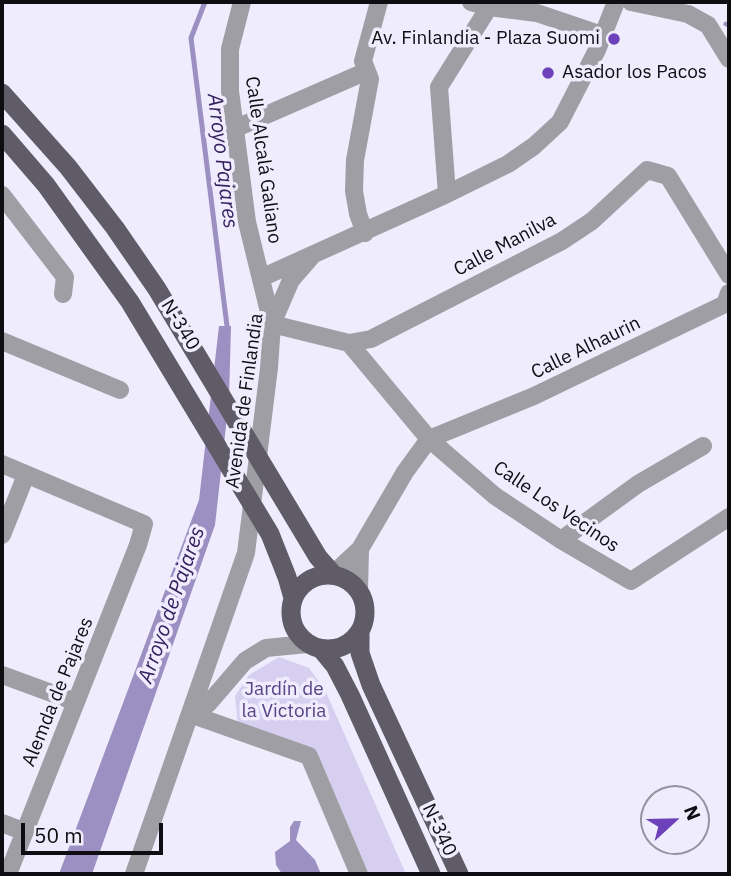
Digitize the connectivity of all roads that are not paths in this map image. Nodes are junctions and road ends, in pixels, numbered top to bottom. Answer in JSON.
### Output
{"nodes":[{"id":1,"x":242,"y":2,"type":"edge"},
{"id":2,"x":379,"y":2,"type":"edge"},
{"id":3,"x":471,"y":2,"type":"edge"},
{"id":4,"x":631,"y":2,"type":"edge"},
{"id":5,"x":609,"y":4,"type":"edge"},
{"id":6,"x":489,"y":7,"type":"junction"},
{"id":7,"x":602,"y":35,"type":"junction"},
{"id":8,"x":729,"y":59,"type":"edge"},
{"id":9,"x":367,"y":71,"type":"junction"},
{"id":10,"x":2,"y":93,"type":"edge"},
{"id":11,"x":234,"y":129,"type":"junction"},
{"id":12,"x":2,"y":134,"type":"edge"},
{"id":13,"x":447,"y":194,"type":"junction"},
{"id":14,"x":2,"y":195,"type":"edge"},
{"id":15,"x":365,"y":233,"type":"junction"},
{"id":16,"x":311,"y":257,"type":"junction"},
{"id":17,"x":729,"y":275,"type":"edge"},
{"id":18,"x":261,"y":278,"type":"junction"},
{"id":19,"x":729,"y":293,"type":"edge"},
{"id":20,"x":63,"y":294,"type":"dead end"},
{"id":21,"x":272,"y":324,"type":"junction"},
{"id":22,"x":2,"y":341,"type":"edge"},
{"id":23,"x":349,"y":343,"type":"junction"},
{"id":24,"x":120,"y":390,"type":"dead end"},
{"id":25,"x":429,"y":439,"type":"junction"},
{"id":26,"x":703,"y":446,"type":"dead end"},
{"id":27,"x":2,"y":464,"type":"edge"},
{"id":28,"x":26,"y":475,"type":"junction"},
{"id":29,"x":729,"y":517,"type":"edge"},
{"id":30,"x":2,"y":535,"type":"edge"},
{"id":31,"x":561,"y":540,"type":"junction"},
{"id":32,"x":360,"y":549,"type":"junction"},
{"id":33,"x":333,"y":574,"type":"junction"},
{"id":34,"x":359,"y":591,"type":"junction"},
{"id":35,"x":293,"y":598,"type":"junction"},
{"id":36,"x":360,"y":631,"type":"junction"},
{"id":37,"x":314,"y":647,"type":"junction"},
{"id":38,"x":2,"y":675,"type":"edge"},
{"id":39,"x":76,"y":702,"type":"junction"},
{"id":40,"x":190,"y":714,"type":"junction"},
{"id":41,"x":2,"y":823,"type":"edge"},
{"id":42,"x":25,"y":832,"type":"junction"},
{"id":43,"x":8,"y":874,"type":"edge"},
{"id":44,"x":134,"y":874,"type":"edge"},
{"id":45,"x":359,"y":874,"type":"edge"},
{"id":46,"x":431,"y":874,"type":"edge"},
{"id":47,"x":460,"y":874,"type":"edge"}],
"edges":[{"from":1,"to":11,"type":"street","name":"Calle Alcalá Galiano"},
{"from":2,"to":9,"type":"street"},
{"from":3,"to":6,"type":"street"},
{"from":4,"to":8,"type":"street"},
{"from":5,"to":7,"type":"street","name":"Avenida de Finlandia"},
{"from":6,"to":7,"type":"street"},
{"from":6,"to":13,"type":"street"},
{"from":7,"to":13,"type":"street","name":"Avenida de Finlandia"},
{"from":9,"to":11,"type":"street"},
{"from":9,"to":15,"type":"street"},
{"from":10,"to":33,"type":"main road","name":"N-340"},
{"from":11,"to":18,"type":"street","name":"Calle Alcalá Galiano"},
{"from":12,"to":35,"type":"main road","name":"N-340"},
{"from":13,"to":15,"type":"street","name":"Avenida de Finlandia"},
{"from":14,"to":20,"type":"street"},
{"from":15,"to":16,"type":"street","name":"Avenida de Finlandia"},
{"from":16,"to":18,"type":"street"},
{"from":16,"to":21,"type":"street","name":"Avenida de Finlandia"},
{"from":17,"to":23,"type":"street","name":"Calle Manilva"},
{"from":18,"to":21,"type":"street","name":"Calle Alcalá Galiano"},
{"from":19,"to":25,"type":"street","name":"Calle Alhaurin"},
{"from":21,"to":23,"type":"street"},
{"from":21,"to":40,"type":"street","name":"Avenida de Finlandia"},
{"from":22,"to":24,"type":"street"},
{"from":23,"to":25,"type":"street","name":"Calle Los Vecinos"},
{"from":25,"to":31,"type":"street","name":"Calle Los Vecinos"},
{"from":25,"to":32,"type":"street"},
{"from":26,"to":31,"type":"street"},
{"from":27,"to":28,"type":"street"},
{"from":28,"to":30,"type":"street"},
{"from":28,"to":39,"type":"street","name":"Alemda de Pajares"},
{"from":29,"to":31,"type":"street","name":"Calle Los Vecinos"},
{"from":32,"to":33,"type":"street"},
{"from":32,"to":34,"type":"street"},
{"from":33,"to":34,"type":"main road","name":"N-340"},
{"from":33,"to":35,"type":"main road"},
{"from":34,"to":36,"type":"main road","name":"N-340"},
{"from":35,"to":37,"type":"main road","name":"N-340"},
{"from":36,"to":37,"type":"main road"},
{"from":36,"to":47,"type":"main road","name":"N-340"},
{"from":37,"to":40,"type":"street"},
{"from":37,"to":46,"type":"main road","name":"N-340"},
{"from":38,"to":39,"type":"street"},
{"from":39,"to":42,"type":"street","name":"Alemda de Pajares"},
{"from":40,"to":44,"type":"street","name":"Avenida de Finlandia"},
{"from":40,"to":45,"type":"street"},
{"from":41,"to":42,"type":"street"},
{"from":42,"to":43,"type":"street","name":"Alemda de Pajares"}]}
